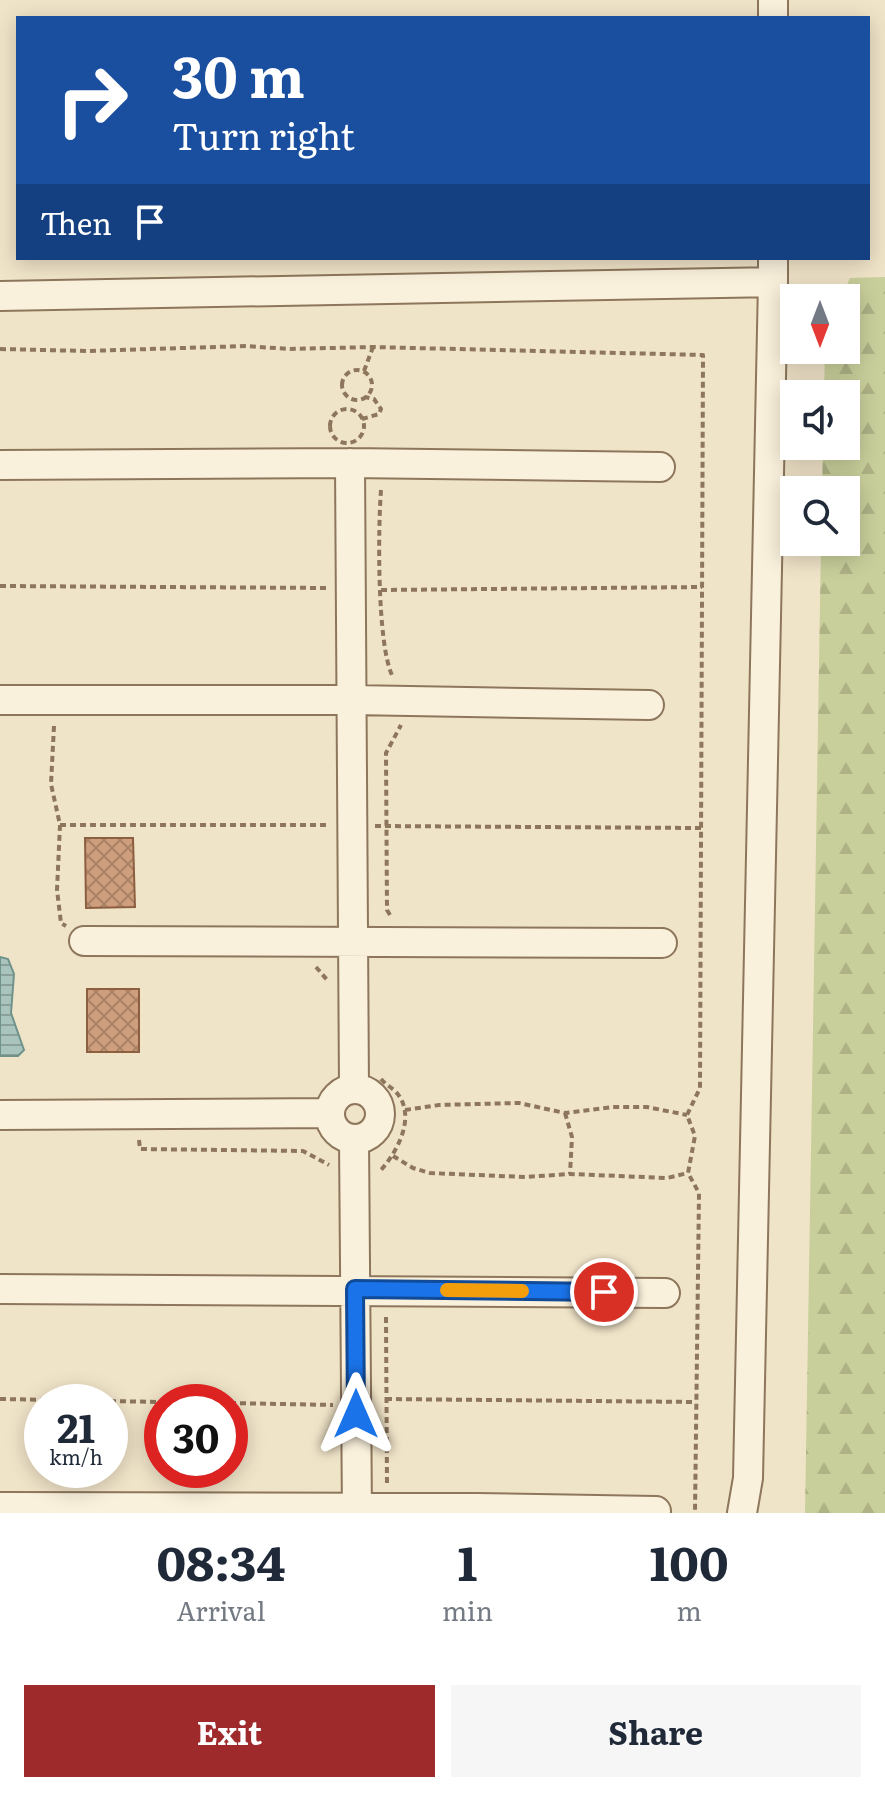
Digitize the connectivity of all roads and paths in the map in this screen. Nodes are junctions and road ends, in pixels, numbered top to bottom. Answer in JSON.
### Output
{"nodes":[{"id":1,"x":773,"y":270,"type":"edge"},
{"id":2,"x":0,"y":296,"type":"edge"},
{"id":3,"x":373,"y":347,"type":"junction"},
{"id":4,"x":0,"y":349,"type":"edge"},
{"id":5,"x":364,"y":371,"type":"junction"},
{"id":6,"x":363,"y":398,"type":"junction"},
{"id":7,"x":358,"y":413,"type":"junction"},
{"id":8,"x":362,"y":419,"type":"junction"},
{"id":9,"x":350,"y":463,"type":"junction"},
{"id":10,"x":0,"y":465,"type":"edge"},
{"id":11,"x":660,"y":467,"type":"dead end"},
{"id":12,"x":0,"y":700,"type":"edge"},
{"id":13,"x":55,"y":700,"type":"junction"},
{"id":14,"x":352,"y":700,"type":"junction"},
{"id":15,"x":649,"y":705,"type":"dead end"},
{"id":16,"x":84,"y":941,"type":"joint"},
{"id":17,"x":310,"y":941,"type":"junction"},
{"id":18,"x":353,"y":941,"type":"junction"},
{"id":19,"x":662,"y":943,"type":"dead end"},
{"id":20,"x":333,"y":987,"type":"dead end"},
{"id":21,"x":354,"y":1089,"type":"junction"},
{"id":22,"x":405,"y":1110,"type":"dead end"},
{"id":23,"x":330,"y":1113,"type":"junction"},
{"id":24,"x":565,"y":1113,"type":"junction"},
{"id":25,"x":0,"y":1115,"type":"edge"},
{"id":26,"x":687,"y":1115,"type":"junction"},
{"id":27,"x":354,"y":1139,"type":"junction"},
{"id":28,"x":393,"y":1156,"type":"dead end"},
{"id":29,"x":688,"y":1173,"type":"junction"},
{"id":30,"x":570,"y":1174,"type":"junction"},
{"id":31,"x":0,"y":1289,"type":"edge"},
{"id":32,"x":355,"y":1289,"type":"junction"},
{"id":33,"x":665,"y":1293,"type":"dead end"},
{"id":34,"x":0,"y":1399,"type":"edge"},
{"id":35,"x":386,"y":1399,"type":"dead end"},
{"id":36,"x":144,"y":1402,"type":"edge"},
{"id":37,"x":696,"y":1402,"type":"junction"},
{"id":38,"x":248,"y":1403,"type":"edge"},
{"id":39,"x":335,"y":1405,"type":"dead end"},
{"id":40,"x":748,"y":1478,"type":"junction"},
{"id":41,"x":0,"y":1507,"type":"edge"},
{"id":42,"x":356,"y":1511,"type":"edge"},
{"id":43,"x":656,"y":1511,"type":"edge"},
{"id":44,"x":695,"y":1513,"type":"edge"},
{"id":45,"x":742,"y":1513,"type":"edge"},
{"id":46,"x":755,"y":1513,"type":"edge"}],
"edges":[{"from":1,"to":2,"type":"street"},
{"from":1,"to":40,"type":"street"},
{"from":3,"to":4,"type":"path"},
{"from":3,"to":5,"type":"path"},
{"from":3,"to":26,"type":"path"},
{"from":5,"to":6,"type":"path"},
{"from":5,"to":6,"type":"path"},
{"from":6,"to":7,"type":"path"},
{"from":6,"to":8,"type":"path"},
{"from":7,"to":8,"type":"path"},
{"from":7,"to":8,"type":"path"},
{"from":9,"to":10,"type":"street"},
{"from":9,"to":11,"type":"street"},
{"from":9,"to":14,"type":"street"},
{"from":12,"to":13,"type":"street"},
{"from":13,"to":14,"type":"street"},
{"from":13,"to":16,"type":"path"},
{"from":14,"to":15,"type":"street"},
{"from":14,"to":18,"type":"street"},
{"from":16,"to":17,"type":"street"},
{"from":17,"to":18,"type":"street"},
{"from":17,"to":20,"type":"path"},
{"from":18,"to":19,"type":"street"},
{"from":18,"to":21,"type":"street"},
{"from":21,"to":23,"type":"street"},
{"from":21,"to":27,"type":"street"},
{"from":22,"to":24,"type":"path"},
{"from":23,"to":25,"type":"street"},
{"from":23,"to":27,"type":"street"},
{"from":24,"to":26,"type":"path"},
{"from":24,"to":30,"type":"path"},
{"from":26,"to":29,"type":"path"},
{"from":27,"to":32,"type":"street"},
{"from":28,"to":30,"type":"path"},
{"from":29,"to":30,"type":"path"},
{"from":29,"to":37,"type":"path"},
{"from":31,"to":32,"type":"street"},
{"from":32,"to":33,"type":"street"},
{"from":32,"to":42,"type":"street"},
{"from":34,"to":36,"type":"path"},
{"from":35,"to":37,"type":"path"},
{"from":37,"to":44,"type":"path"},
{"from":38,"to":39,"type":"path"},
{"from":40,"to":45,"type":"street"},
{"from":40,"to":46,"type":"street"},
{"from":41,"to":42,"type":"street"},
{"from":42,"to":43,"type":"street"}]}
